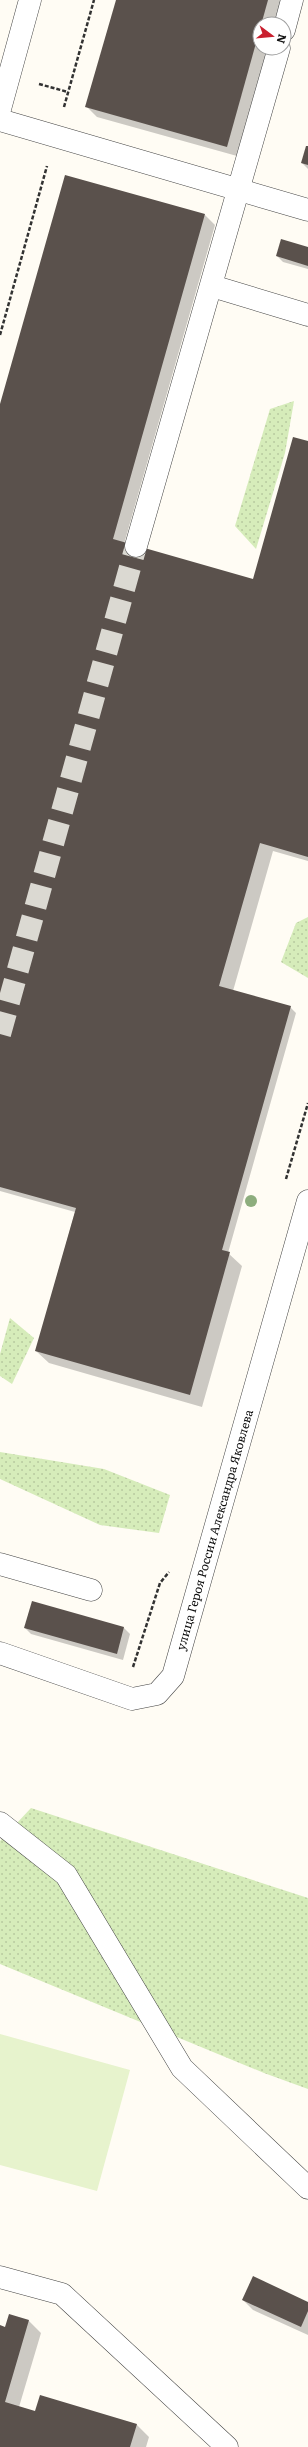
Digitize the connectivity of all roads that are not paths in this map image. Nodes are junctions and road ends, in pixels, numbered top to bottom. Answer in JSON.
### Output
{"nodes":[{"id":1,"x":30,"y":0,"type":"edge"},
{"id":2,"x":292,"y":0,"type":"edge"},
{"id":3,"x":288,"y":16,"type":"edge"},
{"id":4,"x":277,"y":56,"type":"edge"},
{"id":5,"x":0,"y":109,"type":"edge"},
{"id":6,"x":0,"y":120,"type":"edge"},
{"id":7,"x":240,"y":190,"type":"junction"},
{"id":8,"x":308,"y":210,"type":"edge"},
{"id":9,"x":212,"y":286,"type":"junction"},
{"id":10,"x":308,"y":315,"type":"edge"},
{"id":11,"x":136,"y":546,"type":"tunnel mouth"},
{"id":12,"x":308,"y":1201,"type":"edge"},
{"id":13,"x":0,"y":1564,"type":"edge"},
{"id":14,"x":91,"y":1590,"type":"dead end"},
{"id":15,"x":0,"y":1653,"type":"edge"},
{"id":16,"x":0,"y":1823,"type":"edge"},
{"id":17,"x":308,"y":2188,"type":"edge"},
{"id":18,"x":0,"y":2276,"type":"edge"},
{"id":19,"x":220,"y":2444,"type":"edge"}],
"edges":[{"from":1,"to":5,"type":"street"},
{"from":2,"to":3,"type":"street"},
{"from":4,"to":7,"type":"street"},
{"from":6,"to":7,"type":"street"},
{"from":7,"to":8,"type":"street"},
{"from":7,"to":9,"type":"street"},
{"from":9,"to":10,"type":"street"},
{"from":9,"to":11,"type":"street"},
{"from":12,"to":15,"type":"street","name":"улица Героя России Александра Яковлева"},
{"from":13,"to":14,"type":"street"},
{"from":16,"to":17,"type":"street"},
{"from":18,"to":19,"type":"street"}]}
